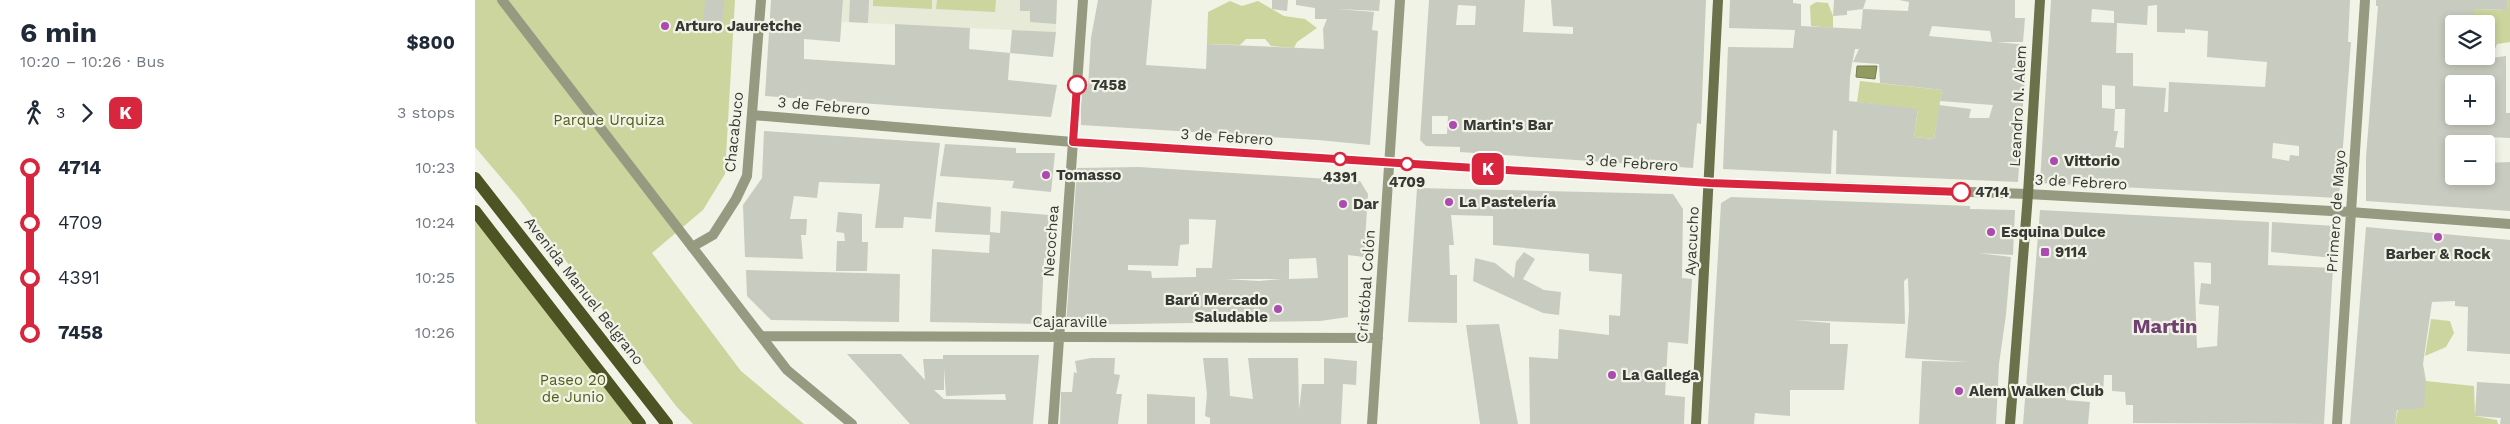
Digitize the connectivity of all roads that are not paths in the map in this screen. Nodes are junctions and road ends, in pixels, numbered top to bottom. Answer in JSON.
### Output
{"nodes":[{"id":1,"x":502,"y":0,"type":"edge"},
{"id":2,"x":761,"y":0,"type":"edge"},
{"id":3,"x":1083,"y":0,"type":"edge"},
{"id":4,"x":1400,"y":0,"type":"edge"},
{"id":5,"x":1718,"y":0,"type":"edge"},
{"id":6,"x":2040,"y":0,"type":"edge"},
{"id":7,"x":2365,"y":0,"type":"edge"},
{"id":8,"x":752,"y":115,"type":"junction"},
{"id":9,"x":1073,"y":142,"type":"junction"},
{"id":10,"x":1389,"y":162,"type":"junction"},
{"id":11,"x":475,"y":178,"type":"edge"},
{"id":12,"x":1710,"y":183,"type":"junction"},
{"id":13,"x":2028,"y":194,"type":"junction"},
{"id":14,"x":475,"y":211,"type":"edge"},
{"id":15,"x":2350,"y":212,"type":"junction"},
{"id":16,"x":2510,"y":224,"type":"edge"},
{"id":17,"x":692,"y":247,"type":"junction"},
{"id":18,"x":762,"y":336,"type":"junction"},
{"id":19,"x":1058,"y":337,"type":"junction"},
{"id":20,"x":1377,"y":338,"type":"junction"},
{"id":21,"x":640,"y":424,"type":"edge"},
{"id":22,"x":667,"y":424,"type":"edge"},
{"id":23,"x":852,"y":424,"type":"edge"},
{"id":24,"x":1053,"y":424,"type":"edge"},
{"id":25,"x":1372,"y":424,"type":"edge"},
{"id":26,"x":1696,"y":424,"type":"edge"},
{"id":27,"x":2010,"y":424,"type":"edge"},
{"id":28,"x":2337,"y":424,"type":"edge"}],
"edges":[{"from":1,"to":17,"type":"street"},
{"from":2,"to":8,"type":"street","name":"Chacabuco"},
{"from":3,"to":9,"type":"street","name":"Necochea"},
{"from":4,"to":10,"type":"street","name":"Cristóbal Colón"},
{"from":5,"to":12,"type":"main road","name":"Ayacucho"},
{"from":6,"to":13,"type":"main road","name":"Leandro N. Alem"},
{"from":7,"to":15,"type":"street","name":"Primero de Mayo"},
{"from":8,"to":9,"type":"street","name":"3 de Febrero"},
{"from":8,"to":17,"type":"street","name":"Chacabuco"},
{"from":9,"to":10,"type":"street","name":"3 de Febrero"},
{"from":9,"to":19,"type":"street","name":"Necochea"},
{"from":10,"to":12,"type":"street","name":"3 de Febrero"},
{"from":10,"to":20,"type":"street","name":"Cristóbal Colón"},
{"from":11,"to":22,"type":"main road","name":"Avenida Manuel Belgrano"},
{"from":12,"to":13,"type":"street","name":"3 de Febrero"},
{"from":12,"to":26,"type":"main road","name":"Ayacucho"},
{"from":13,"to":15,"type":"street","name":"3 de Febrero"},
{"from":13,"to":27,"type":"main road","name":"Leandro N. Alem"},
{"from":14,"to":21,"type":"main road"},
{"from":15,"to":16,"type":"street","name":"3 de Febrero"},
{"from":15,"to":28,"type":"street","name":"Primero de Mayo"},
{"from":17,"to":18,"type":"street"},
{"from":18,"to":19,"type":"street","name":"Cajaraville"},
{"from":18,"to":23,"type":"street"},
{"from":19,"to":20,"type":"street","name":"Cajaraville"},
{"from":19,"to":24,"type":"street","name":"Necochea"},
{"from":20,"to":25,"type":"street","name":"Cristóbal Colón"}]}
